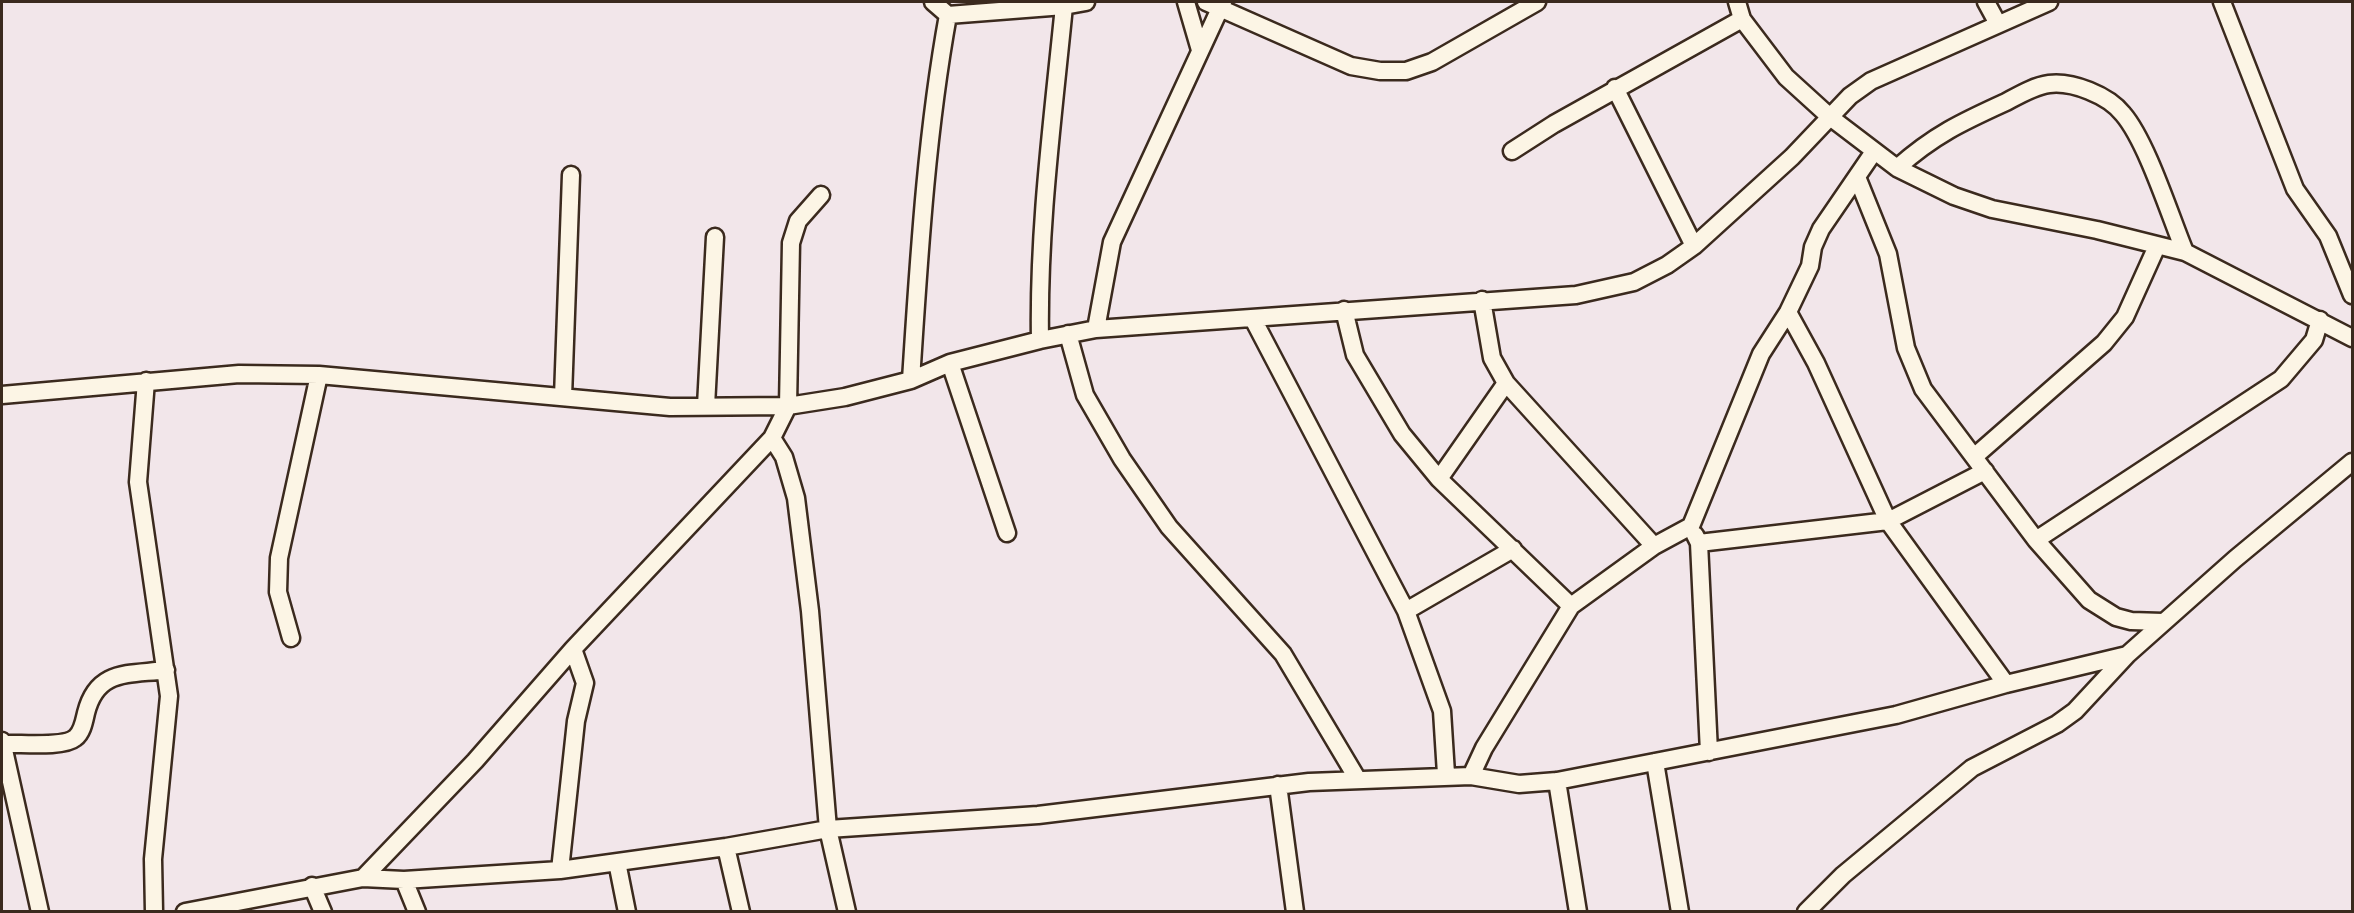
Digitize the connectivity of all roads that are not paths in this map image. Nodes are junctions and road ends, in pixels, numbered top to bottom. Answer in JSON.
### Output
{"nodes":[{"id":1,"x":934,"y":2,"type":"edge"},
{"id":2,"x":1086,"y":2,"type":"edge"},
{"id":3,"x":1186,"y":2,"type":"edge"},
{"id":4,"x":1537,"y":2,"type":"edge"},
{"id":5,"x":1737,"y":2,"type":"edge"},
{"id":6,"x":1986,"y":2,"type":"edge"},
{"id":7,"x":2049,"y":2,"type":"edge"},
{"id":8,"x":2222,"y":2,"type":"edge"},
{"id":9,"x":1216,"y":4,"type":"edge"},
{"id":10,"x":1064,"y":6,"type":"junction"},
{"id":11,"x":948,"y":15,"type":"junction"},
{"id":12,"x":1742,"y":19,"type":"junction"},
{"id":13,"x":1998,"y":24,"type":"junction"},
{"id":14,"x":1200,"y":50,"type":"junction"},
{"id":15,"x":1615,"y":88,"type":"junction"},
{"id":16,"x":1830,"y":117,"type":"junction"},
{"id":17,"x":1512,"y":151,"type":"dead end"},
{"id":18,"x":1874,"y":153,"type":"junction"},
{"id":19,"x":1897,"y":168,"type":"junction"},
{"id":20,"x":571,"y":175,"type":"dead end"},
{"id":21,"x":1857,"y":177,"type":"junction"},
{"id":22,"x":821,"y":195,"type":"dead end"},
{"id":23,"x":715,"y":237,"type":"dead end"},
{"id":24,"x":1694,"y":246,"type":"junction"},
{"id":25,"x":2157,"y":246,"type":"junction"},
{"id":26,"x":2185,"y":252,"type":"junction"},
{"id":27,"x":2352,"y":295,"type":"edge"},
{"id":28,"x":1482,"y":300,"type":"junction"},
{"id":29,"x":1344,"y":310,"type":"junction"},
{"id":30,"x":1788,"y":312,"type":"junction"},
{"id":31,"x":1254,"y":319,"type":"junction"},
{"id":32,"x":2320,"y":320,"type":"junction"},
{"id":33,"x":1096,"y":329,"type":"junction"},
{"id":34,"x":1068,"y":334,"type":"junction"},
{"id":35,"x":2352,"y":338,"type":"edge"},
{"id":36,"x":1040,"y":340,"type":"junction"},
{"id":37,"x":950,"y":363,"type":"junction"},
{"id":38,"x":319,"y":375,"type":"junction"},
{"id":39,"x":911,"y":380,"type":"junction"},
{"id":40,"x":146,"y":381,"type":"junction"},
{"id":41,"x":1506,"y":383,"type":"junction"},
{"id":42,"x":2,"y":395,"type":"edge"},
{"id":43,"x":564,"y":397,"type":"junction"},
{"id":44,"x":706,"y":406,"type":"junction"},
{"id":45,"x":788,"y":406,"type":"junction"},
{"id":46,"x":772,"y":438,"type":"junction"},
{"id":47,"x":1974,"y":457,"type":"junction"},
{"id":48,"x":2352,"y":462,"type":"edge"},
{"id":49,"x":1985,"y":471,"type":"junction"},
{"id":50,"x":1439,"y":479,"type":"junction"},
{"id":51,"x":1888,"y":521,"type":"junction"},
{"id":52,"x":1691,"y":526,"type":"junction"},
{"id":53,"x":1007,"y":533,"type":"dead end"},
{"id":54,"x":2036,"y":540,"type":"junction"},
{"id":55,"x":1699,"y":543,"type":"junction"},
{"id":56,"x":1654,"y":546,"type":"junction"},
{"id":57,"x":1513,"y":549,"type":"junction"},
{"id":58,"x":1571,"y":606,"type":"junction"},
{"id":59,"x":1406,"y":611,"type":"junction"},
{"id":60,"x":2163,"y":622,"type":"junction"},
{"id":61,"x":291,"y":638,"type":"dead end"},
{"id":62,"x":573,"y":649,"type":"junction"},
{"id":63,"x":2127,"y":655,"type":"junction"},
{"id":64,"x":166,"y":670,"type":"junction"},
{"id":65,"x":2006,"y":684,"type":"junction"},
{"id":66,"x":2,"y":742,"type":"edge"},
{"id":67,"x":1709,"y":752,"type":"junction"},
{"id":68,"x":1655,"y":762,"type":"junction"},
{"id":69,"x":1446,"y":774,"type":"junction"},
{"id":70,"x":1471,"y":776,"type":"junction"},
{"id":71,"x":1358,"y":780,"type":"junction"},
{"id":72,"x":1557,"y":781,"type":"junction"},
{"id":73,"x":1278,"y":785,"type":"junction"},
{"id":74,"x":828,"y":829,"type":"junction"},
{"id":75,"x":726,"y":847,"type":"junction"},
{"id":76,"x":616,"y":862,"type":"junction"},
{"id":77,"x":560,"y":870,"type":"junction"},
{"id":78,"x":363,"y":878,"type":"junction"},
{"id":79,"x":404,"y":880,"type":"junction"},
{"id":80,"x":312,"y":886,"type":"junction"},
{"id":81,"x":263,"y":904,"type":"edge"},
{"id":82,"x":40,"y":912,"type":"edge"},
{"id":83,"x":154,"y":912,"type":"edge"},
{"id":84,"x":185,"y":912,"type":"edge"},
{"id":85,"x":323,"y":912,"type":"edge"},
{"id":86,"x":417,"y":912,"type":"edge"},
{"id":87,"x":627,"y":912,"type":"edge"},
{"id":88,"x":741,"y":912,"type":"edge"},
{"id":89,"x":847,"y":912,"type":"edge"},
{"id":90,"x":1295,"y":912,"type":"edge"},
{"id":91,"x":1578,"y":912,"type":"edge"},
{"id":92,"x":1680,"y":912,"type":"edge"},
{"id":93,"x":1806,"y":912,"type":"edge"}],
"edges":[{"from":1,"to":11,"type":"street"},
{"from":2,"to":10,"type":"street"},
{"from":3,"to":14,"type":"street"},
{"from":4,"to":9,"type":"street"},
{"from":5,"to":12,"type":"street"},
{"from":6,"to":13,"type":"street"},
{"from":7,"to":13,"type":"street"},
{"from":8,"to":27,"type":"street"},
{"from":9,"to":14,"type":"street"},
{"from":10,"to":11,"type":"street"},
{"from":10,"to":36,"type":"street"},
{"from":11,"to":39,"type":"street"},
{"from":12,"to":15,"type":"street"},
{"from":12,"to":16,"type":"street"},
{"from":13,"to":16,"type":"street"},
{"from":14,"to":33,"type":"street"},
{"from":15,"to":17,"type":"street"},
{"from":15,"to":24,"type":"street"},
{"from":16,"to":18,"type":"street"},
{"from":16,"to":24,"type":"street"},
{"from":18,"to":19,"type":"street"},
{"from":18,"to":21,"type":"street"},
{"from":19,"to":25,"type":"street"},
{"from":19,"to":26,"type":"street"},
{"from":20,"to":43,"type":"street"},
{"from":21,"to":30,"type":"street"},
{"from":21,"to":47,"type":"street"},
{"from":22,"to":45,"type":"street"},
{"from":23,"to":44,"type":"street"},
{"from":24,"to":28,"type":"street"},
{"from":25,"to":26,"type":"street"},
{"from":25,"to":47,"type":"street"},
{"from":26,"to":32,"type":"street"},
{"from":28,"to":29,"type":"street"},
{"from":28,"to":41,"type":"street"},
{"from":29,"to":31,"type":"street"},
{"from":29,"to":50,"type":"street"},
{"from":30,"to":51,"type":"street"},
{"from":30,"to":52,"type":"street"},
{"from":31,"to":33,"type":"street"},
{"from":31,"to":59,"type":"street"},
{"from":32,"to":35,"type":"street"},
{"from":32,"to":54,"type":"street"},
{"from":33,"to":34,"type":"street"},
{"from":34,"to":36,"type":"street"},
{"from":34,"to":71,"type":"street"},
{"from":36,"to":37,"type":"street"},
{"from":37,"to":39,"type":"street"},
{"from":37,"to":53,"type":"street"},
{"from":38,"to":40,"type":"street"},
{"from":38,"to":43,"type":"street"},
{"from":38,"to":61,"type":"street"},
{"from":39,"to":45,"type":"street"},
{"from":40,"to":42,"type":"street"},
{"from":40,"to":64,"type":"street"},
{"from":41,"to":50,"type":"street"},
{"from":41,"to":56,"type":"street"},
{"from":43,"to":44,"type":"street"},
{"from":44,"to":45,"type":"street"},
{"from":45,"to":46,"type":"street"},
{"from":46,"to":62,"type":"street"},
{"from":46,"to":74,"type":"street"},
{"from":47,"to":49,"type":"street"},
{"from":48,"to":60,"type":"street"},
{"from":49,"to":51,"type":"street"},
{"from":49,"to":54,"type":"street"},
{"from":50,"to":57,"type":"street"},
{"from":51,"to":55,"type":"street"},
{"from":51,"to":65,"type":"street"},
{"from":52,"to":55,"type":"street"},
{"from":52,"to":56,"type":"street"},
{"from":54,"to":60,"type":"street"},
{"from":55,"to":67,"type":"street"},
{"from":56,"to":58,"type":"street"},
{"from":57,"to":58,"type":"street"},
{"from":57,"to":59,"type":"street"},
{"from":58,"to":70,"type":"street"},
{"from":59,"to":69,"type":"street"},
{"from":60,"to":63,"type":"street"},
{"from":62,"to":77,"type":"street"},
{"from":62,"to":78,"type":"street"},
{"from":63,"to":65,"type":"street"},
{"from":63,"to":93,"type":"street"},
{"from":64,"to":66,"type":"street"},
{"from":64,"to":83,"type":"street"},
{"from":65,"to":67,"type":"street"},
{"from":66,"to":82,"type":"street"},
{"from":67,"to":68,"type":"street"},
{"from":68,"to":72,"type":"street"},
{"from":68,"to":92,"type":"street"},
{"from":69,"to":70,"type":"street"},
{"from":69,"to":71,"type":"street"},
{"from":70,"to":72,"type":"street"},
{"from":71,"to":73,"type":"street"},
{"from":72,"to":91,"type":"street"},
{"from":73,"to":74,"type":"street"},
{"from":73,"to":90,"type":"street"},
{"from":74,"to":75,"type":"street"},
{"from":74,"to":89,"type":"street"},
{"from":75,"to":76,"type":"street"},
{"from":75,"to":88,"type":"street"},
{"from":76,"to":77,"type":"street"},
{"from":76,"to":87,"type":"street"},
{"from":77,"to":79,"type":"street"},
{"from":78,"to":79,"type":"street"},
{"from":78,"to":80,"type":"street"},
{"from":79,"to":86,"type":"street"},
{"from":80,"to":81,"type":"street"},
{"from":80,"to":85,"type":"street"},
{"from":81,"to":84,"type":"street"}]}
